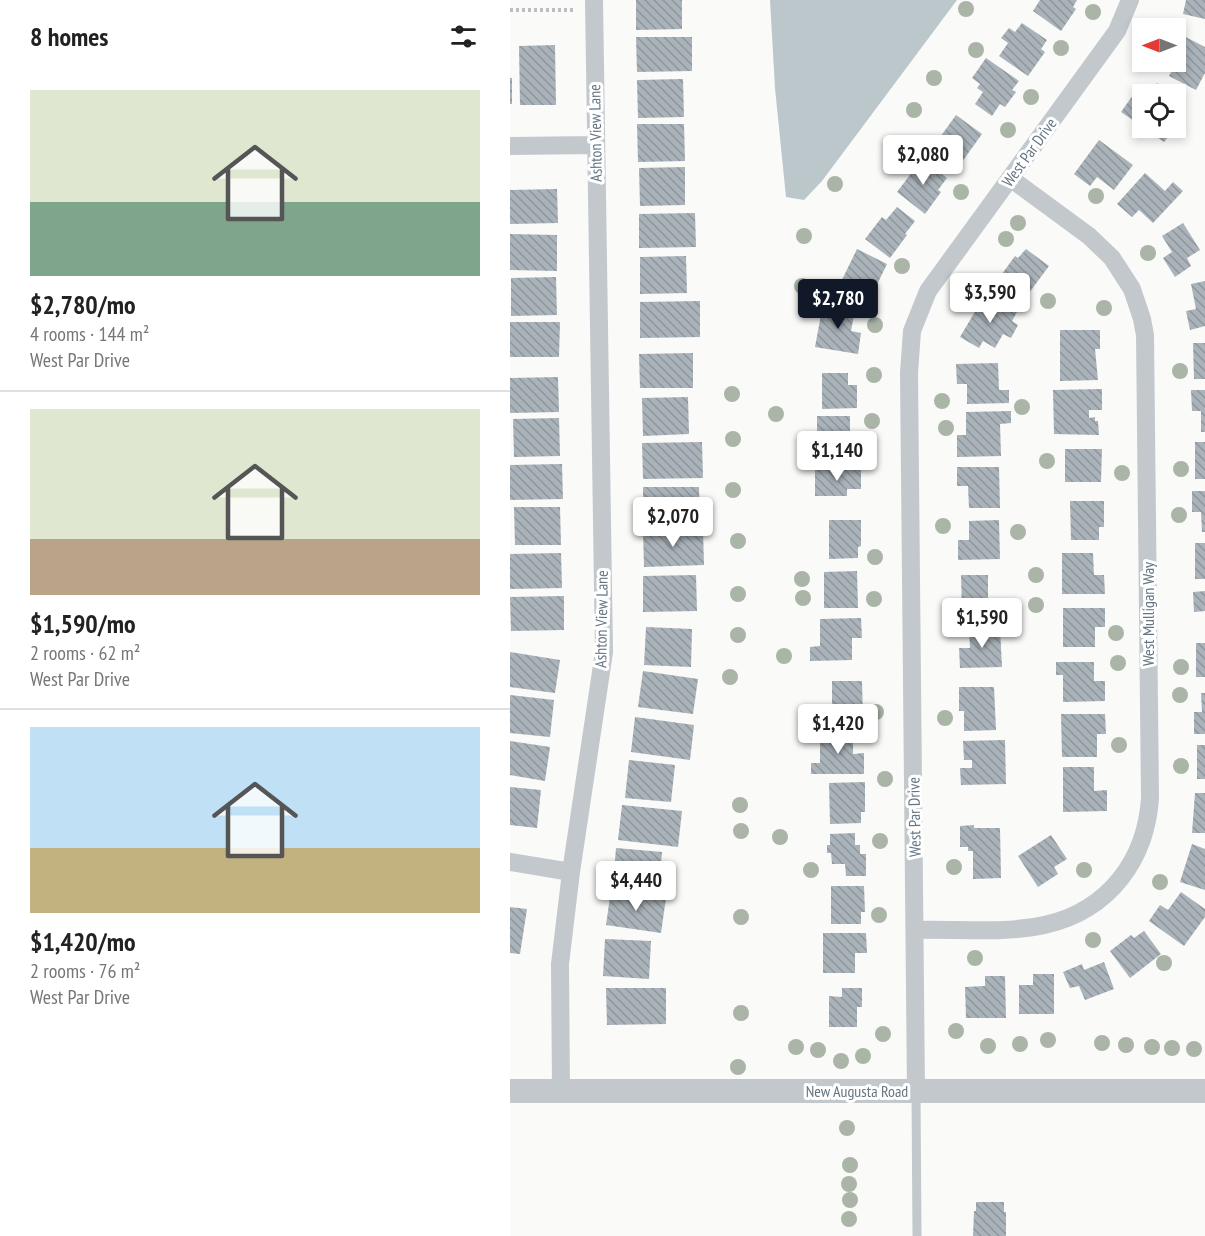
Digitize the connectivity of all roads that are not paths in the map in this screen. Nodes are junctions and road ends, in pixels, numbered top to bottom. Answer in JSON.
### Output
{"nodes":[{"id":1,"x":594,"y":0,"type":"edge"},
{"id":2,"x":1130,"y":0,"type":"edge"},
{"id":3,"x":595,"y":145,"type":"junction"},
{"id":4,"x":510,"y":146,"type":"edge"},
{"id":5,"x":1010,"y":178,"type":"junction"},
{"id":6,"x":510,"y":862,"type":"edge"},
{"id":7,"x":571,"y":872,"type":"junction"},
{"id":8,"x":915,"y":930,"type":"junction"},
{"id":9,"x":510,"y":1091,"type":"edge"},
{"id":10,"x":561,"y":1091,"type":"junction"},
{"id":11,"x":916,"y":1091,"type":"junction"},
{"id":12,"x":1205,"y":1091,"type":"edge"},
{"id":13,"x":917,"y":1236,"type":"edge"}],
"edges":[{"from":1,"to":3,"type":"street","name":"Ashton View Lane"},
{"from":2,"to":5,"type":"street","name":"West Par Drive"},
{"from":3,"to":4,"type":"street"},
{"from":3,"to":7,"type":"street","name":"Ashton View Lane"},
{"from":5,"to":8,"type":"street","name":"West Par Drive"},
{"from":5,"to":8,"type":"street","name":"West Mulligan Way"},
{"from":6,"to":7,"type":"street"},
{"from":7,"to":10,"type":"street","name":"Ashton View Lane"},
{"from":8,"to":11,"type":"street","name":"West Par Drive"},
{"from":9,"to":10,"type":"street","name":"New Augusta Road"},
{"from":10,"to":11,"type":"street","name":"New Augusta Road"},
{"from":11,"to":12,"type":"street","name":"New Augusta Road"},
{"from":11,"to":13,"type":"lane"}]}
